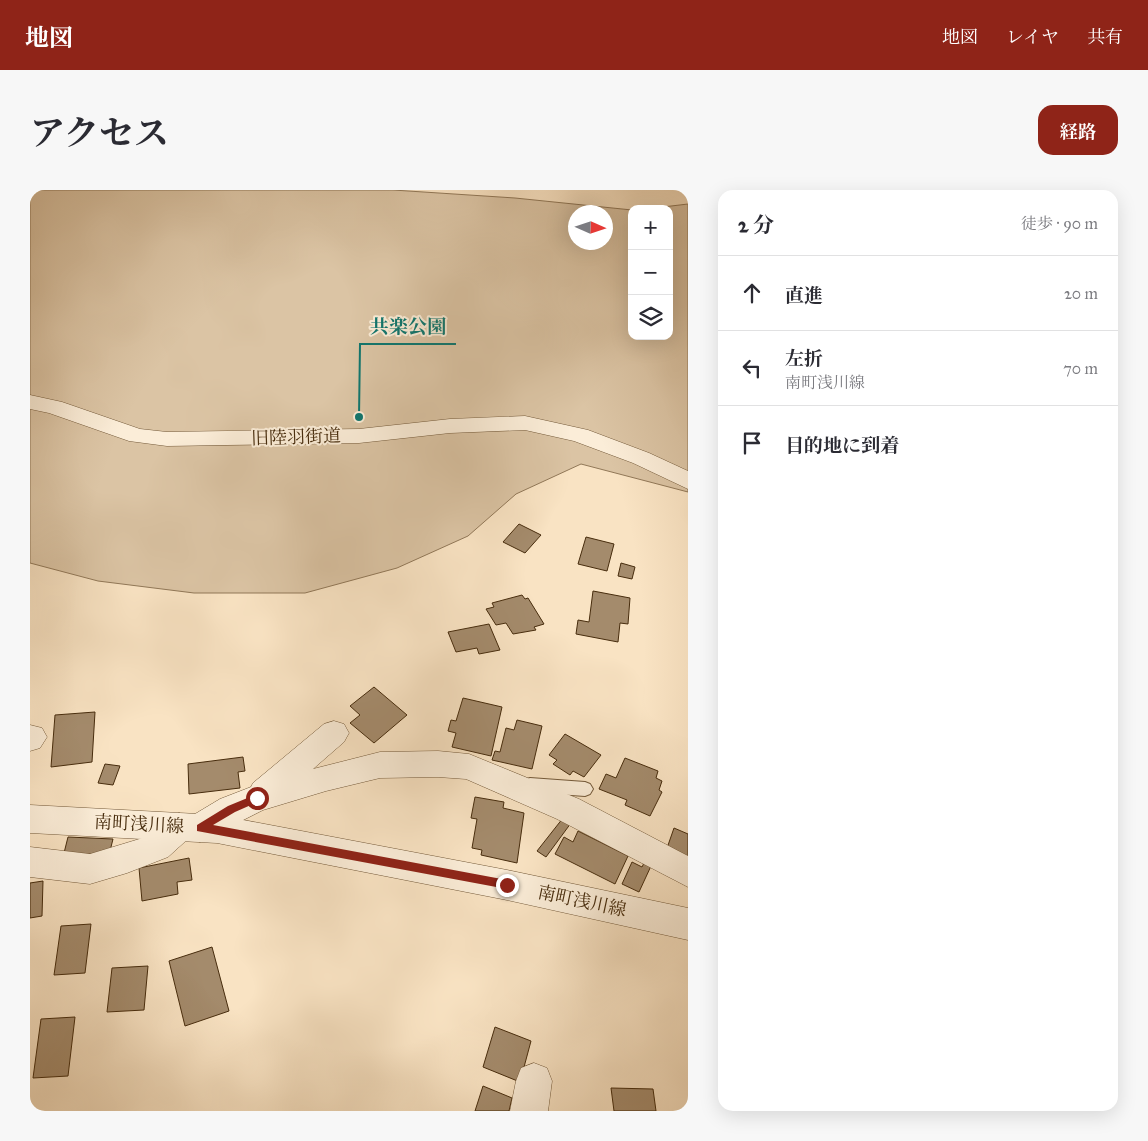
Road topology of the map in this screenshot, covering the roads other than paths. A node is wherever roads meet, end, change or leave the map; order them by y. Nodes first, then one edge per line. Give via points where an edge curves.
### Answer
1 (30, 402) edge
2 (688, 481) edge
3 (334, 732) dead end
4 (507, 783) junction
5 (585, 789) dead end
6 (257, 798) junction
7 (30, 819) edge
8 (189, 827) junction
9 (30, 862) edge
10 (688, 872) edge
11 (688, 924) edge

1 - 2 street, 旧陸羽街道 via 54,407 137,436 167,439 359,436 505,423 550,427 641,458
3 - 6 street
4 - 5 lane
4 - 6 street via 469,767 380,765
4 - 10 street via 568,809
6 - 8 street
7 - 8 street, 南町浅川線
8 - 9 street via 157,847 90,869
8 - 11 street, 南町浅川線 via 217,829 507,885

